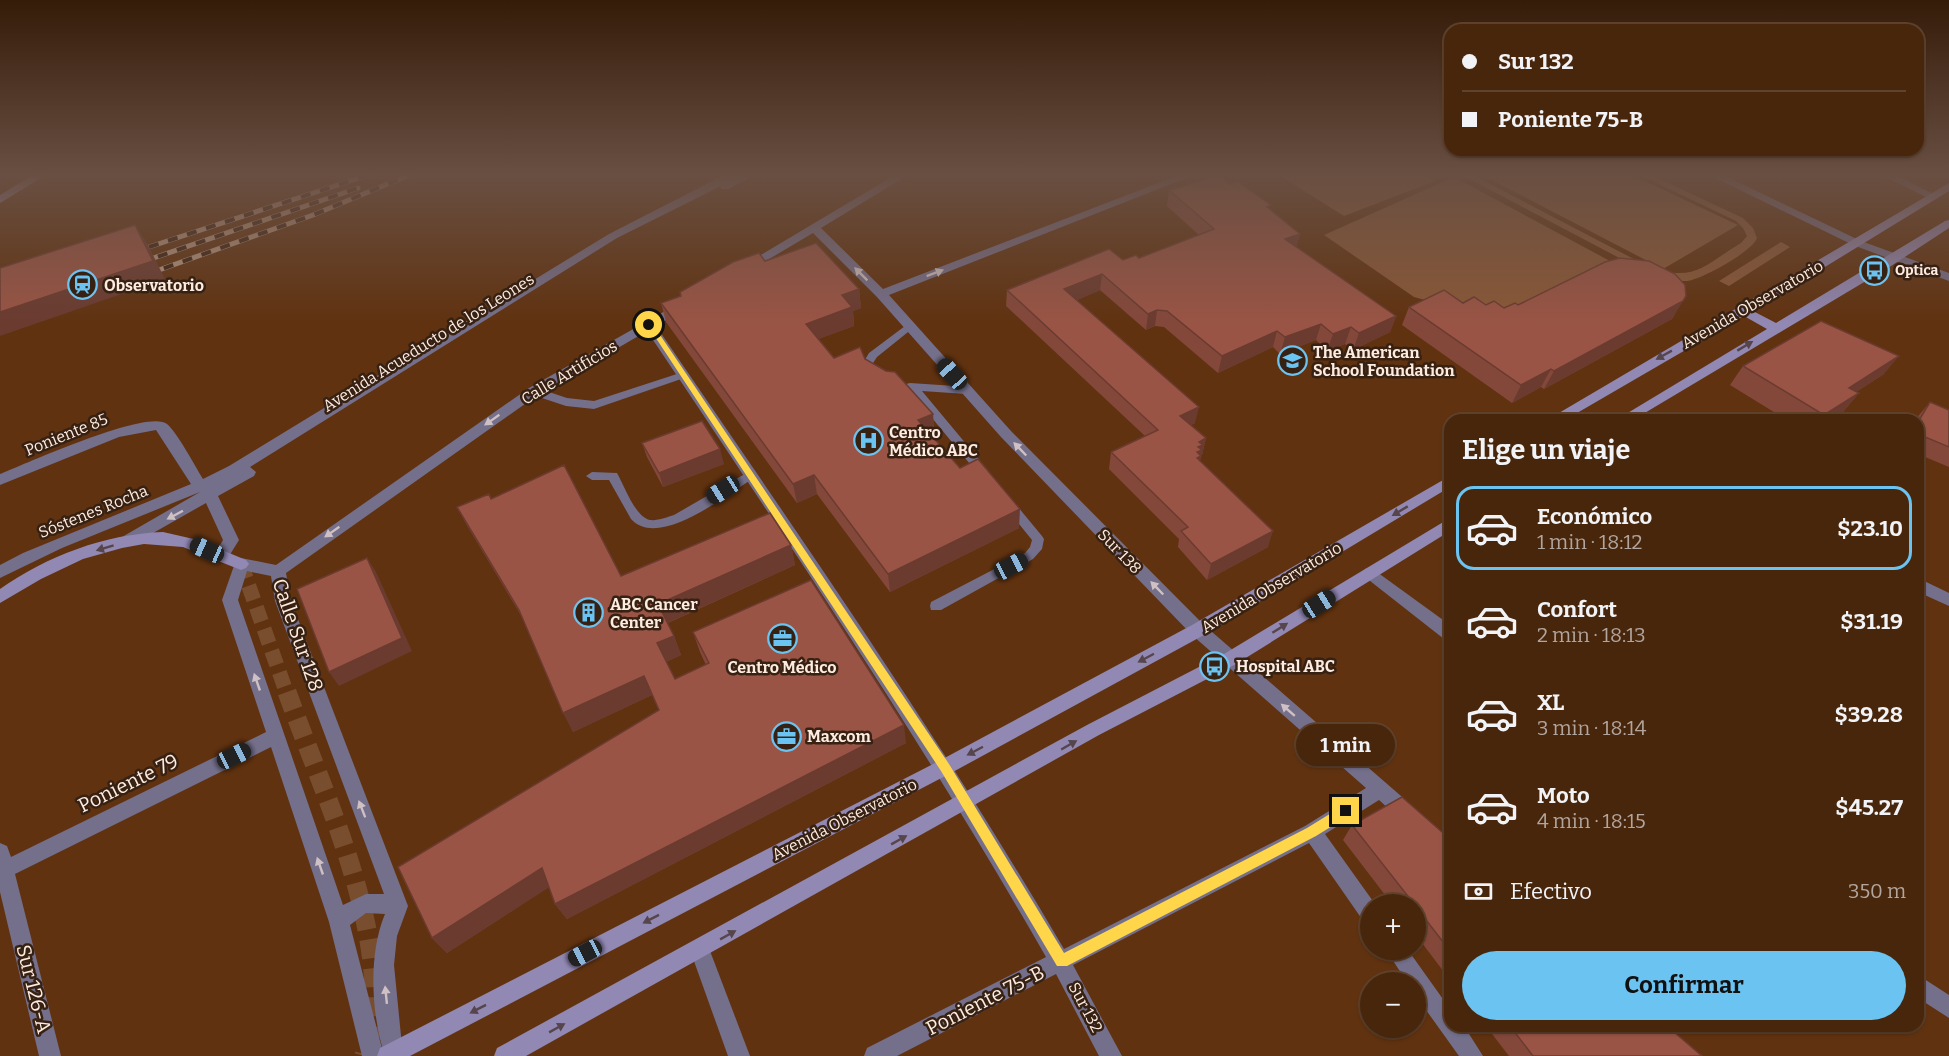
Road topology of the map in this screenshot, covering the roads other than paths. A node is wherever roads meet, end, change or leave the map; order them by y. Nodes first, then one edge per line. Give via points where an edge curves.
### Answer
1 (636, 224) edge
2 (651, 224) edge
3 (821, 224) edge
4 (1062, 224) edge
5 (1818, 224) edge
6 (1887, 224) edge
7 (1947, 224) edge
8 (815, 228) junction
9 (1857, 243) junction
10 (1897, 257) junction
11 (737, 273) edge
12 (1949, 277) edge
13 (881, 294) junction
14 (688, 302) edge
15 (1744, 311) junction
16 (649, 325) junction
17 (909, 326) junction
18 (1774, 328) junction
19 (683, 375) junction
20 (885, 383) edge
21 (900, 386) edge
22 (913, 388) junction
23 (966, 390) junction
24 (534, 391) junction
25 (1564, 414) edge
26 (1633, 414) edge
27 (750, 475) junction
28 (592, 476) dead end
29 (0, 480) edge
30 (1444, 485) edge
31 (205, 491) junction
32 (1444, 528) edge
33 (127, 541) junction
34 (221, 557) junction
35 (241, 564) junction
36 (278, 571) junction
37 (0, 572) edge
38 (1370, 573) junction
39 (1924, 587) edge
40 (0, 597) edge
41 (1949, 600) edge
42 (936, 606) dead end
43 (1444, 629) edge
44 (1198, 630) junction
45 (1230, 658) junction
46 (276, 736) junction
47 (945, 767) junction
48 (1379, 790) junction
49 (966, 802) junction
50 (1425, 828) edge
51 (1312, 832) junction
52 (1, 865) edge
53 (1360, 900) edge
54 (398, 906) junction
55 (339, 922) junction
56 (700, 950) junction
57 (1403, 960) edge
58 (1062, 962) junction
59 (1924, 989) edge
60 (1949, 1008) edge
61 (1444, 1016) edge
62 (1455, 1032) edge
63 (391, 1054) edge
64 (50, 1056) edge
65 (373, 1056) edge
66 (505, 1056) edge
67 (739, 1056) edge
68 (875, 1056) edge
69 (1111, 1056) edge
70 (1472, 1056) edge

1 - 31 street, Avenida Acueducto de los Leones
2 - 31 street, Avenida Acueducto de los Leones via 620,240 390,387
3 - 8 street
13 -> 4 street
5 - 9 street
6 - 9 main road, Avenida Observatorio
7 - 10 main road, Avenida Observatorio
8 - 11 street
13 -> 8 street, Sur 138
9 - 10 street
9 - 15 main road, Avenida Observatorio
10 - 12 street
10 - 18 main road, Avenida Observatorio
13 - 17 street, Sur 138
14 - 16 street, Calle Artificios
15 - 18 main road
15 -> 25 main road, Avenida Observatorio
16 - 19 street, Sur 132
16 - 24 street, Calle Artificios
17 - 20 lane via 868,363 873,376
17 - 23 street, Sur 138
26 -> 18 main road, Avenida Observatorio
19 - 24 lane via 594,405 566,402
19 - 27 street, Sur 132
21 - 22 lane
22 - 23 lane
22 - 42 lane via 1038,539 1029,556
44 -> 23 street, Sur 138
24 -> 36 street, Calle Artificios
27 - 28 lane via 694,510 656,525 645,524 638,518 612,476
27 - 47 street, Sur 132
29 - 31 street, Poniente 85 via 147,424 162,427
30 -> 44 main road, Avenida Observatorio
31 -> 33 street, Avenida Acueducto de los Leones
31 - 34 street via 231,540
31 - 37 street, Sóstenes Rocha via 33,555
32 - 38 main road
33 - 34 main road via 177,540
33 -> 40 main road via 43,572
34 - 35 main road
35 - 36 street, Calle Sur 128
46 -> 35 street via 230,600
54 -> 36 street, Calle Sur 128 via 283,602
38 - 43 street
45 -> 38 main road
39 - 41 street
44 - 45 street, Sur 138
44 -> 47 main road, Avenida Observatorio
48 -> 45 street, Sur 138
49 -> 45 main road
46 - 52 street, Poniente 79
55 -> 46 street
47 - 49 street, Sur 132
47 -> 63 main road, Avenida Observatorio
48 - 50 street, Sur 138
48 - 51 street, Poniente 75-B
56 -> 49 main road
49 - 58 street, Sur 132
51 - 53 street
51 - 58 street, Poniente 75-B
52 - 64 street, Sur 126-A
54 - 55 street via 366,903
63 -> 54 street via 384,961 387,937
55 - 65 street
66 -> 56 main road
56 - 67 street
57 - 61 street
58 - 68 street, Poniente 75-B
58 - 69 street, Sur 132
59 - 60 street
62 - 70 street

